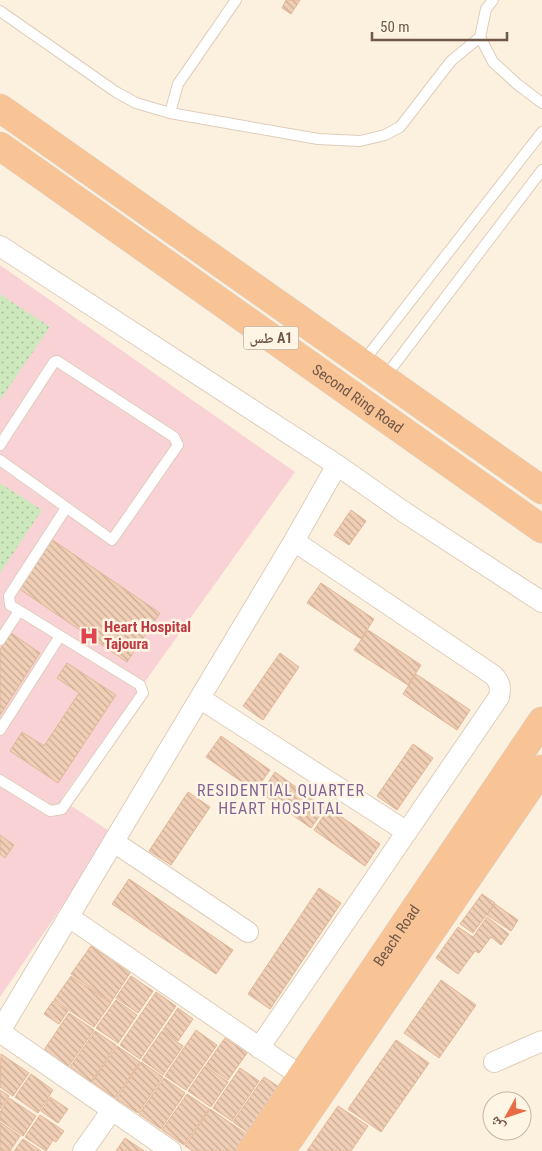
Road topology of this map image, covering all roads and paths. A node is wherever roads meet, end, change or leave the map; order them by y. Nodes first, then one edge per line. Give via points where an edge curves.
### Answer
1 (236, 0) edge
2 (493, 0) edge
3 (0, 11) edge
4 (480, 37) junction
5 (542, 103) edge
6 (0, 108) edge
7 (170, 113) junction
8 (542, 132) edge
9 (0, 146) edge
10 (542, 170) edge
11 (0, 246) edge
12 (374, 370) junction
13 (0, 445) edge
14 (0, 460) edge
15 (337, 465) junction
16 (542, 490) edge
17 (66, 508) junction
18 (542, 529) edge
19 (294, 541) junction
20 (541, 603) edge
21 (19, 610) junction
22 (60, 636) junction
23 (0, 640) edge
24 (201, 699) junction
25 (542, 721) edge
26 (0, 730) edge
27 (542, 769) edge
28 (0, 780) edge
29 (407, 832) junction
30 (114, 842) junction
31 (69, 916) junction
32 (248, 932) dead end
33 (0, 1031) edge
34 (542, 1041) edge
35 (259, 1048) junction
36 (494, 1062) dead end
37 (301, 1076) junction
38 (112, 1110) junction
39 (83, 1151) edge
40 (171, 1151) edge
41 (251, 1151) edge
42 (281, 1151) edge

1 - 7 lane via 178,84
2 - 4 lane via 486,9
3 - 7 lane via 116,92 136,103
4 - 5 lane via 493,62
4 - 7 lane via 451,61 400,127 385,135 360,141 318,139
6 - 12 highway, طس A1
8 - 12 lane
9 - 18 highway, Second Ring Road / طس A1
10 - 12 lane
11 - 15 street
12 - 16 highway, طس A1
13 - 17 lane via 57,361 176,441 178,445 112,540
14 - 17 lane
15 - 19 street
15 - 20 street
17 - 21 lane via 9,596 10,605
19 - 24 street
19 - 29 street via 499,681 499,697
21 - 22 lane
21 - 23 lane
22 - 26 lane
22 - 28 lane via 140,685 143,692 62,809 50,811
24 - 29 street
24 - 30 street
25 - 37 highway, Beach Road
27 - 42 highway, Beach Road
29 - 35 street
30 - 31 street
30 - 32 street
31 - 33 street
31 - 35 street
33 - 38 street
34 - 36 street
35 - 37 street
37 - 41 highway, Beach Road
38 - 39 street
38 - 40 street

